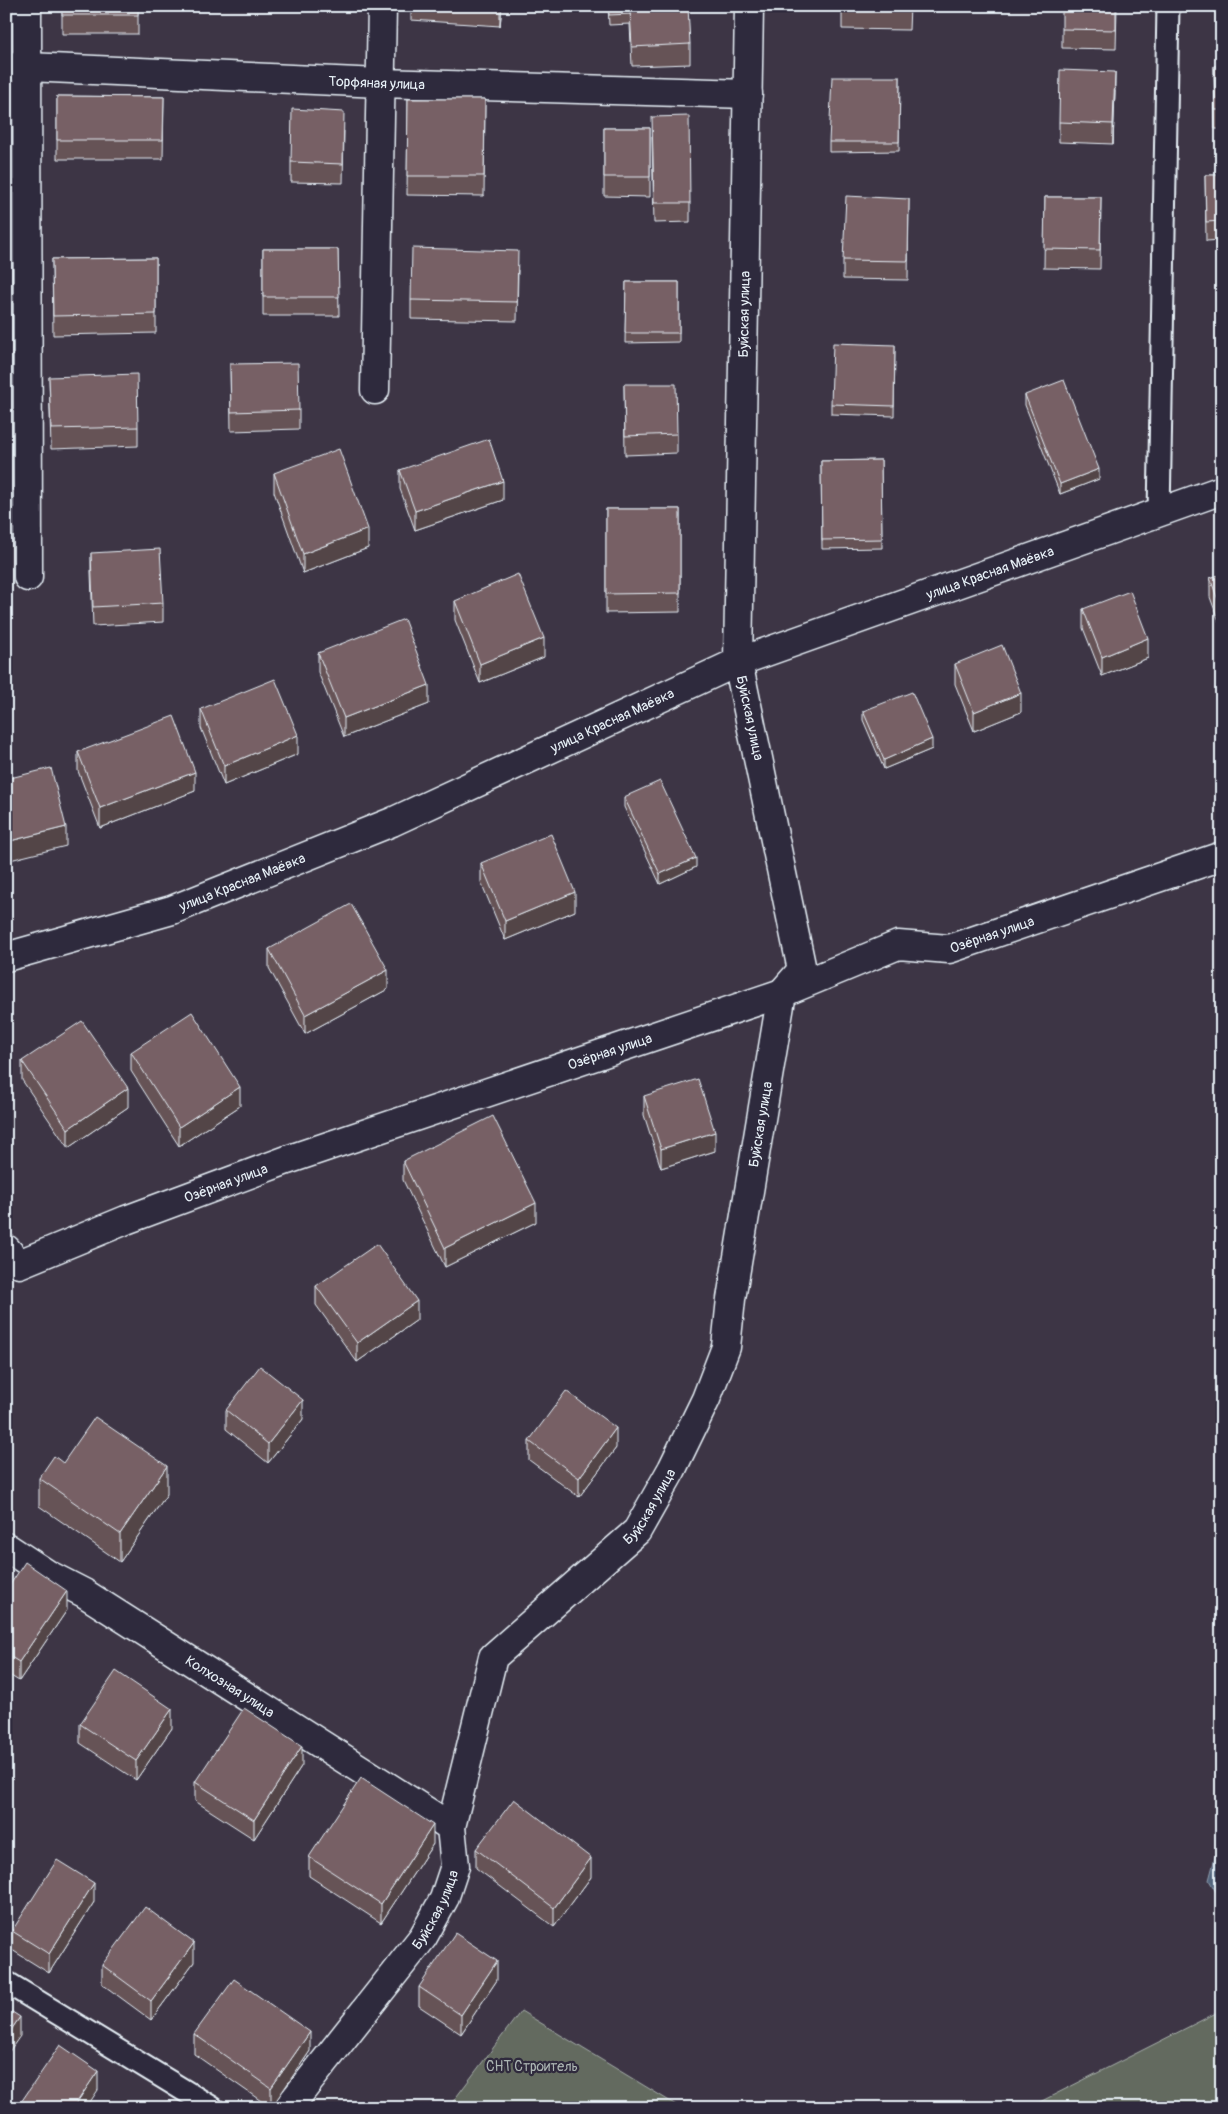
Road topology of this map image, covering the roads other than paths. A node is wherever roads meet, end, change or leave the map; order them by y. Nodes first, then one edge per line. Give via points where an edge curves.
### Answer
1 (27, 6) edge
2 (382, 6) edge
3 (749, 6) edge
4 (1168, 6) edge
5 (17, 66) edge
6 (380, 83) junction
7 (748, 94) junction
8 (375, 390) dead end
9 (1222, 490) edge
10 (1159, 514) junction
11 (28, 577) dead end
12 (738, 662) junction
13 (1222, 856) edge
14 (6, 957) edge
15 (782, 993) junction
16 (11, 1263) edge
17 (6, 1547) edge
18 (451, 1827) junction
19 (6, 1982) edge
20 (213, 2108) edge
21 (288, 2108) edge

1 - 5 street
2 - 6 street
3 - 7 street, Буйская улица
4 - 10 lane
5 - 6 street, Торфяная улица
5 - 11 street
6 - 7 street, Торфяная улица
6 - 8 street
7 - 12 street, Буйская улица
9 - 10 street, улица Красная Маёвка
10 - 12 street, улица Красная Маёвка
12 - 14 street, улица Красная Маёвка via 383,826 172,910
12 - 15 street, Буйская улица via 802,970
13 - 15 street, Озёрная улица via 949,949 898,945
15 - 16 street, Озёрная улица via 287,1160
15 - 18 street, Буйская улица via 730,1299 726,1347 706,1399 637,1531 493,1657
17 - 18 street, Колхозная улица via 84,1593
18 - 21 street, Буйская улица via 455,1866 444,1899 423,1937
19 - 20 lane

